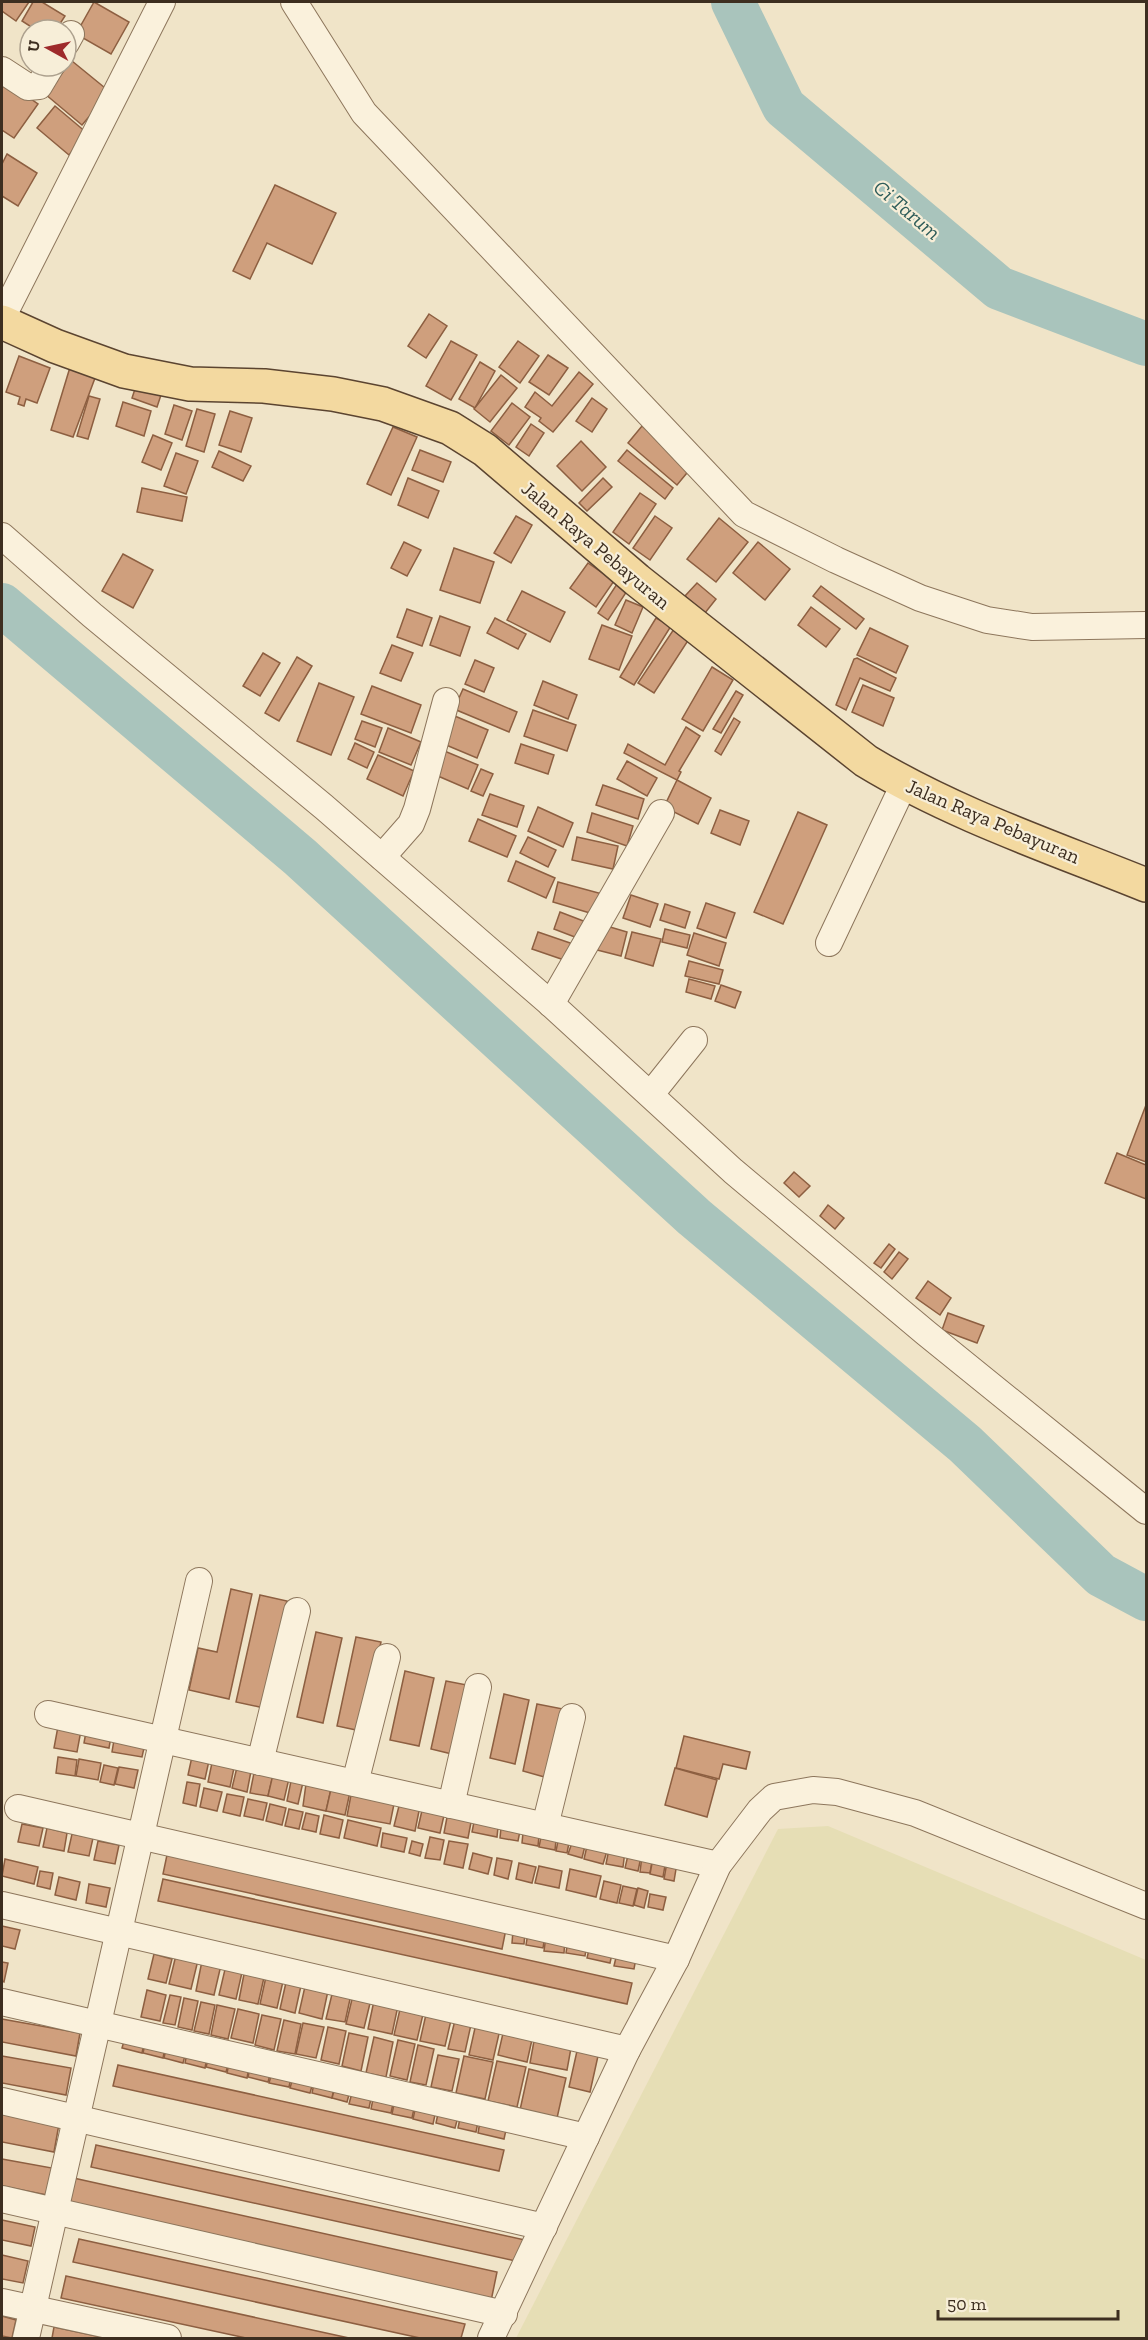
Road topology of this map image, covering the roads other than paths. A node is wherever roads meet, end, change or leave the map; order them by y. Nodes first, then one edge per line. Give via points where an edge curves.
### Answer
1 (162, 2) edge
2 (294, 2) edge
3 (2, 70) edge
4 (44, 78) edge
5 (2, 320) edge
6 (2, 537) edge
7 (1146, 625) edge
8 (446, 701) dead end
9 (904, 784) junction
10 (661, 813) dead end
11 (382, 857) junction
12 (1146, 885) edge
13 (829, 943) dead end
14 (551, 1004) junction
15 (694, 1040) dead end
16 (651, 1094) junction
17 (1146, 1511) edge
18 (199, 1581) dead end
19 (297, 1611) dead end
20 (387, 1657) dead end
21 (478, 1687) dead end
22 (48, 1714) dead end
23 (572, 1718) dead end
24 (163, 1739) junction
25 (260, 1761) junction
26 (355, 1783) junction
27 (451, 1805) junction
28 (18, 1808) dead end
29 (545, 1826) junction
30 (141, 1836) junction
31 (718, 1865) junction
32 (2, 1905) edge
33 (1146, 1906) edge
34 (119, 1932) junction
35 (675, 1959) junction
36 (2, 2002) edge
37 (98, 2024) junction
38 (627, 2050) junction
39 (2, 2101) edge
40 (76, 2118) junction
41 (586, 2137) junction
42 (2, 2199) edge
43 (55, 2211) junction
44 (544, 2227) junction
45 (2, 2302) edge
46 (33, 2308) junction
47 (504, 2314) junction
48 (26, 2338) edge
49 (168, 2338) edge
50 (491, 2338) edge

1 - 5 street
2 - 7 street via 364,113 744,514 920,598 987,620 1032,627
3 - 4 street via 33,88
5 - 9 main road, Jalan Raya Pebayuran via 55,346 124,372 190,384 264,386 333,394 383,404 450,428 485,450 637,580 829,732
6 - 11 street
8 - 11 street via 411,824
9 - 12 main road, Jalan Raya Pebayuran
9 - 13 street
10 - 14 street
11 - 14 street
14 - 16 street
15 - 16 street
16 - 17 street via 742,1179
18 - 24 street
19 - 25 street
20 - 26 street
21 - 27 street
22 - 24 street
23 - 29 street
24 - 25 street
24 - 30 street
25 - 26 street
26 - 27 street
27 - 29 street
28 - 30 street
29 - 31 street
30 - 34 street
30 - 35 street
31 - 33 street via 774,1797 813,1790 837,1792 915,1813
31 - 35 street
32 - 34 street
34 - 37 street
34 - 38 street
35 - 38 street
36 - 37 street
37 - 40 street
37 - 41 street
38 - 41 street
39 - 40 street
40 - 43 street
40 - 44 street
41 - 44 street
42 - 43 street
43 - 46 street
43 - 47 street
44 - 47 street
45 - 46 street
46 - 48 street
46 - 49 street
47 - 50 street

